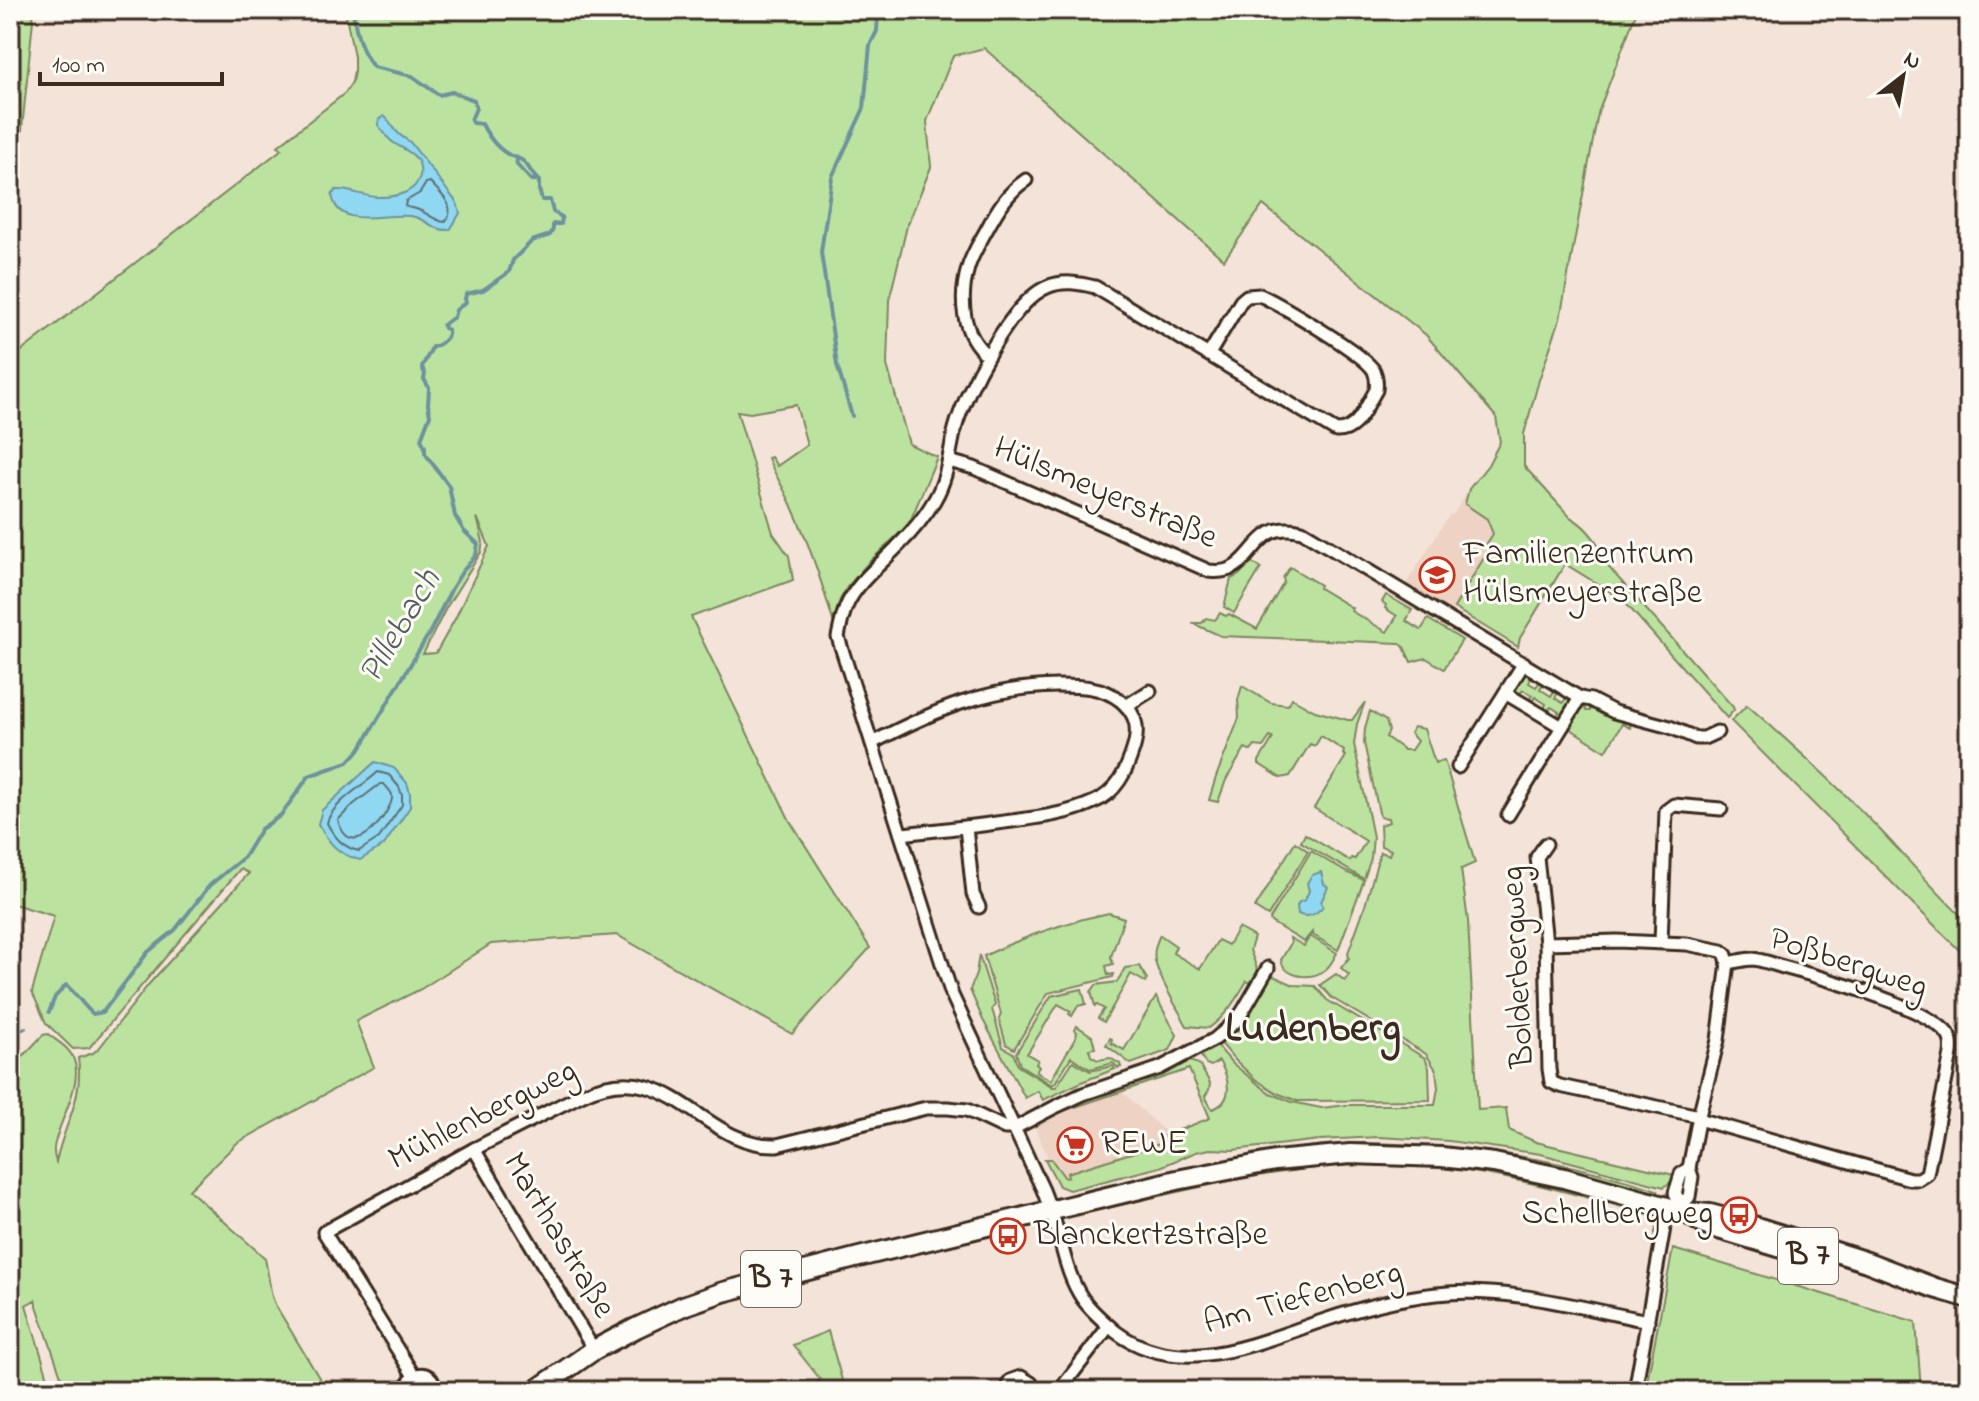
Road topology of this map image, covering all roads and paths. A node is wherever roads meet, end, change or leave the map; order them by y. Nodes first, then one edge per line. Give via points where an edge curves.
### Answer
1 (1026, 180) dead end
2 (1209, 354) junction
3 (987, 355) junction
4 (949, 461) junction
5 (1524, 663) junction
6 (1150, 691) dead end
7 (1505, 693) junction
8 (1580, 698) junction
9 (1126, 706) junction
10 (1562, 727) junction
11 (1717, 732) dead end
12 (872, 743) junction
13 (1458, 767) dead end
14 (1721, 809) dead end
15 (1508, 815) dead end
16 (966, 827) junction
17 (901, 834) junction
18 (1546, 844) dead end
19 (979, 907) dead end
20 (1661, 942) junction
21 (1546, 943) junction
22 (1728, 963) junction
23 (1268, 968) dead end
24 (1698, 1118) junction
25 (1015, 1128) junction
26 (474, 1149) junction
27 (1679, 1209) junction
28 (1051, 1211) junction
29 (1969, 1298) edge
30 (1648, 1321) junction
31 (1109, 1326) junction
32 (594, 1350) junction
33 (414, 1376) junction
34 (409, 1391) edge
35 (434, 1391) edge
36 (535, 1391) edge
37 (1005, 1391) edge
38 (1034, 1391) edge
39 (1059, 1391) edge
40 (1635, 1391) edge

1 - 3 street via 1008,195 968,267 967,329
2 - 2 street via 1336,431 1354,425 1376,390 1373,369 1353,352 1260,295 1241,301
2 - 3 street via 1095,287 1068,283 1036,294
3 - 4 street via 955,428
4 - 5 street, Hülsmeyerstraße via 1209,571 1230,570 1275,530 1302,531
4 - 12 street via 938,494 918,525 866,578 842,620 838,637
5 - 7 street
5 - 8 street, Hülsmeyerstraße
6 - 9 street
7 - 10 street
7 - 13 street
8 - 10 street
8 - 11 street, Hülsmeyerstraße via 1696,738
9 - 12 street via 1113,695 1086,686 1001,691 953,705
9 - 16 street via 1137,735 1123,776 1102,798 1038,818
10 - 15 street
12 - 17 street
14 - 20 street via 1674,805 1666,811
16 - 17 street
16 - 19 street
17 - 25 street via 952,995
18 - 21 street, Bolderbergweg via 1537,857
20 - 21 street
20 - 22 street via 1715,949
21 - 24 street, Bolderbergweg via 1551,1082
22 - 24 street via 1718,1040
22 - 24 street, Poßbergweg via 1765,962 1913,1011 1945,1031 1951,1054 1927,1174 1919,1179
23 - 25 street via 1235,1022 1215,1039 1160,1068 1083,1094
24 - 27 street via 1689,1197
25 - 26 street, Mühlenbergweg via 967,1110 926,1108 762,1145 739,1139 667,1094 624,1083 599,1086
25 - 28 street
26 - 32 street, Marthastraße
26 - 33 street, Mühlenbergweg via 324,1232
27 - 28 main road, B 7 via 1494,1163 1365,1154 1241,1167
27 - 29 main road, B 7 via 1754,1226
27 - 30 street via 1665,1222
28 - 31 street, Am Tiefenberg via 1072,1281
28 - 32 main road, B 7 via 723,1292
30 - 31 street, Am Tiefenberg via 1526,1298 1440,1293 1368,1307 1246,1347 1194,1356 1144,1347
30 - 40 street
31 - 39 street
32 - 36 main road, B 7
33 - 34 street
33 - 35 street, Mühlenbergweg via 429,1376
37 - 38 street via 1010,1381 1021,1377

